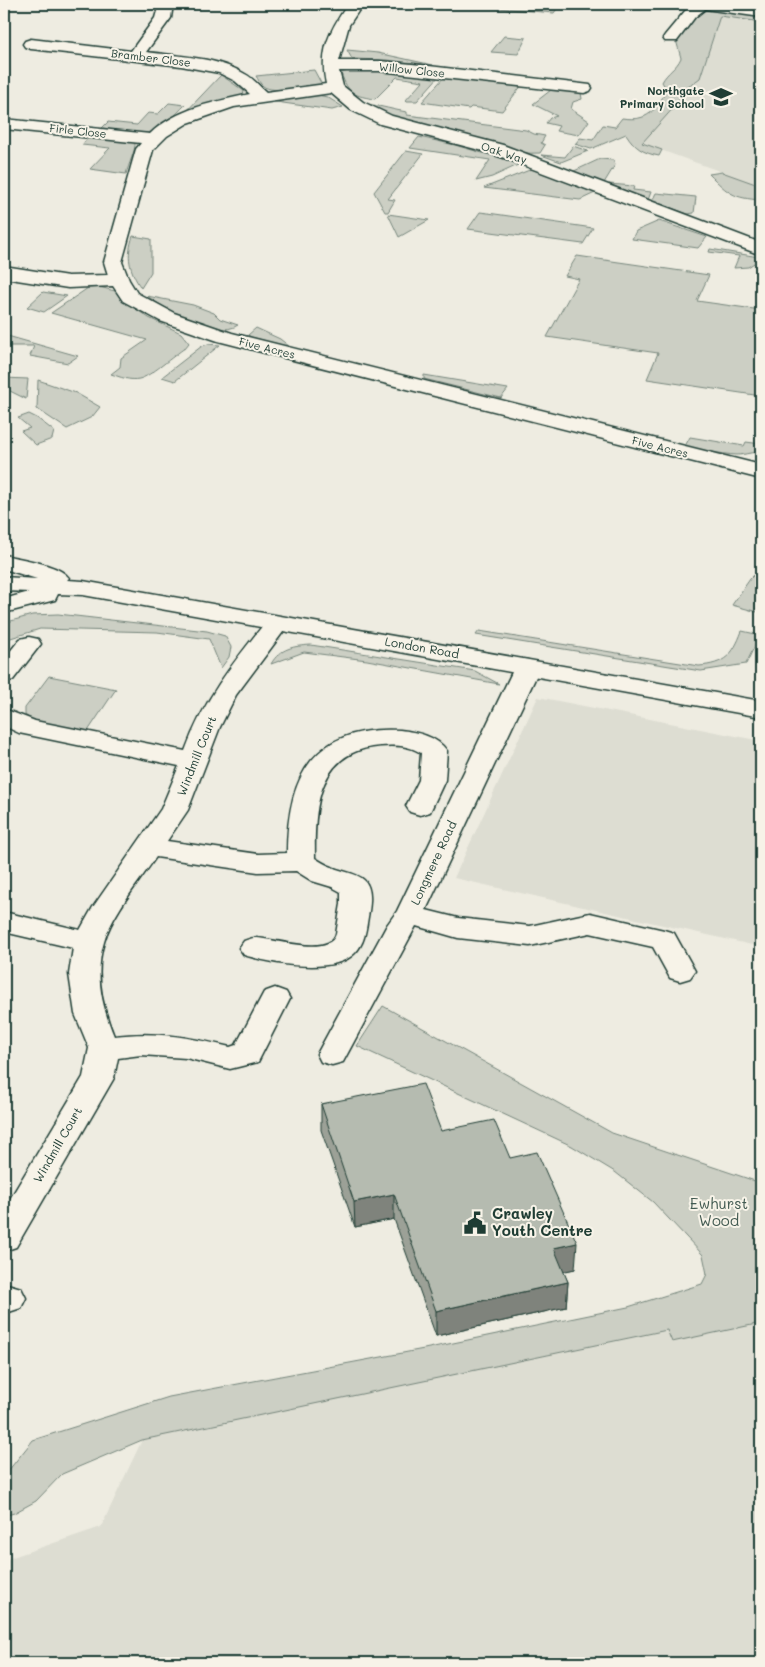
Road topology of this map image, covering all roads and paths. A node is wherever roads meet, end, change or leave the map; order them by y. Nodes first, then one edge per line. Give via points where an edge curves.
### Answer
1 (166, 4) edge
2 (354, 4) edge
3 (701, 4) edge
4 (761, 12) edge
5 (671, 38) dead end
6 (31, 44) dead end
7 (135, 56) junction
8 (502, 63) dead end
9 (330, 66) junction
10 (494, 79) junction
11 (335, 88) junction
12 (584, 88) dead end
13 (262, 97) junction
14 (4, 124) edge
15 (152, 139) junction
16 (761, 250) edge
17 (4, 272) edge
18 (119, 280) junction
19 (761, 472) edge
20 (4, 562) edge
21 (4, 584) edge
22 (83, 588) junction
23 (4, 606) edge
24 (277, 624) junction
25 (29, 644) dead end
26 (527, 668) junction
27 (4, 674) edge
28 (761, 709) edge
29 (4, 717) edge
30 (194, 761) junction
31 (420, 806) dead end
32 (148, 847) junction
33 (301, 862) junction
34 (409, 915) junction
35 (4, 922) edge
36 (89, 942) junction
37 (254, 948) dead end
38 (680, 971) dead end
39 (275, 1000) dead end
40 (104, 1048) junction
41 (332, 1054) dead end
42 (4, 1238) edge

1 - 7 street via 163,18
2 - 9 street via 341,25
3 - 4 street
3 - 5 street
6 - 7 street, Bramber Close
7 - 13 street, Bramber Close via 224,69 241,78
8 - 10 street
9 - 10 street, Willow Close via 379,66
9 - 11 street
10 - 12 street, Willow Close
11 - 13 street, Five Acres
11 - 16 street, Oak Way via 357,106 386,120 497,149
13 - 15 street, Five Acres via 200,112 178,121
14 - 15 street, Firle Close
15 - 18 street, Five Acres via 145,149 113,262
17 - 18 street via 68,282
18 - 19 street, Five Acres via 130,296 167,317 212,334
20 - 22 street, London Road via 33,568
21 - 22 street, London Road
22 - 23 street
22 - 24 street, London Road
24 - 26 street, London Road
24 - 30 street, Windmill Court via 224,694
25 - 27 street
26 - 28 street, London Road
26 - 34 street, Longmere Road
29 - 30 street via 28,727
30 - 32 street, Windmill Court via 174,810
31 - 33 street via 432,780 434,751 426,743 402,738 368,738 340,746 321,764 310,784 303,808
32 - 33 street via 220,860
32 - 36 street, Windmill Court via 103,914
33 - 37 street via 354,886 357,896 350,935 344,947 331,954 310,956
34 - 38 street via 458,928 530,936 590,923 664,940
34 - 41 street, Longmere Road
35 - 36 street
36 - 40 street, Windmill Court via 84,974 88,1006
39 - 40 street via 247,1054 230,1058 186,1047 141,1044
40 - 42 street, Windmill Court via 98,1078

